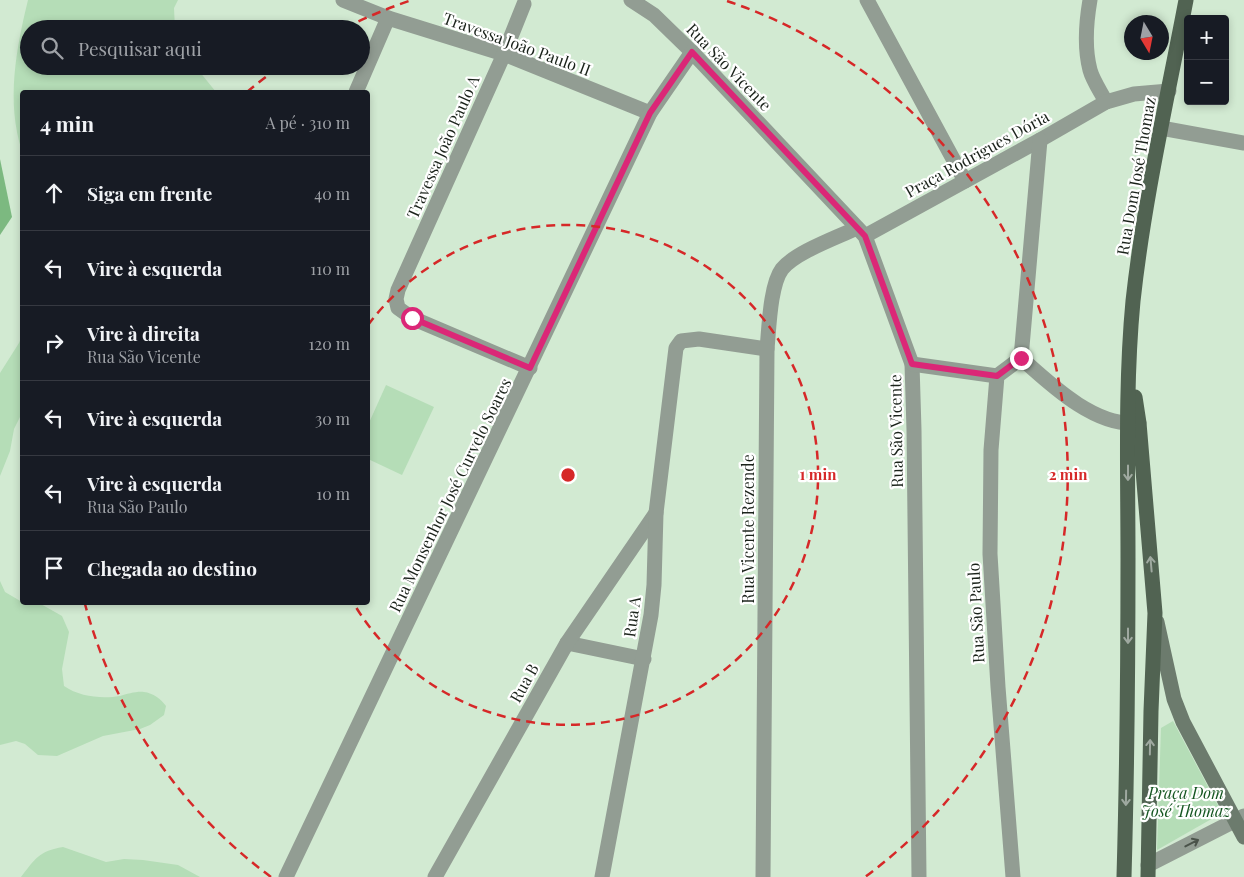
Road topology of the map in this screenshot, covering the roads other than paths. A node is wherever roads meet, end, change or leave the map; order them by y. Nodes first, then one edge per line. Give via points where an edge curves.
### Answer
1 (343, 0) edge
2 (631, 0) edge
3 (867, 0) edge
4 (1090, 0) edge
5 (1186, 0) edge
6 (524, 4) dead end
7 (388, 18) junction
8 (692, 52) junction
9 (504, 54) junction
10 (370, 60) edge
11 (363, 75) edge
12 (357, 90) edge
13 (1169, 91) junction
14 (1106, 102) junction
15 (650, 113) junction
16 (1161, 128) junction
17 (1040, 140) junction
18 (1244, 142) edge
19 (965, 182) junction
20 (861, 232) junction
21 (767, 350) junction
22 (1021, 358) junction
23 (912, 364) junction
24 (530, 368) junction
25 (997, 376) junction
26 (1133, 424) junction
27 (656, 513) junction
28 (1155, 613) junction
29 (567, 643) junction
30 (644, 659) junction
31 (1128, 710) junction
32 (1151, 711) junction
33 (1240, 818) edge
34 (1244, 837) edge
35 (1148, 871) edge
36 (286, 877) edge
37 (435, 877) edge
38 (602, 877) edge
39 (763, 877) edge
40 (919, 877) edge
41 (1013, 877) edge
42 (1124, 877) edge

1 - 7 street, Travessa João Paulo II
2 - 8 street, Rua São Vicente via 654,15
3 - 19 street
4 - 14 street via 1086,26 1087,53 1090,72
5 - 13 main road, Rua Dom José Thomaz
6 - 9 street, Travessa João Paulo A
7 - 9 street, Travessa João Paulo II
7 - 10 street
8 - 15 street, Rua Monsenhor José Curvelo Soares
8 - 20 street, Rua São Vicente
9 - 15 street, Travessa João Paulo II
9 - 24 street, Travessa João Paulo A via 398,290 396,303 412,318
11 - 12 street
13 - 14 street, Praça Rodrigues Dória via 1134,94
13 - 16 main road, Rua Dom José Thomaz
14 - 17 street, Praça Rodrigues Dória
15 - 24 street, Rua Monsenhor José Curvelo Soares
16 - 18 street
16 - 26 main road, Rua Dom José Thomaz via 1133,302 1130,360
17 - 19 street, Praça Rodrigues Dória
17 - 22 street
19 - 20 street, Praça Rodrigues Dória
20 - 21 street, Rua Vicente Rezende via 792,259 781,271 775,284
20 - 23 street, Rua São Vicente
21 - 27 street, Rua A via 688,339 681,341 676,348
21 - 39 street, Rua Vicente Rezende
22 - 25 street
22 - 26 street via 1050,384 1088,409 1105,419
23 - 25 street
23 - 40 street, Rua São Vicente
24 - 36 street, Rua Monsenhor José Curvelo Soares
25 - 41 street, Rua São Paulo via 991,450 990,554
28 -> 26 main road
26 -> 31 main road
27 - 29 street, Rua B
27 - 30 street, Rua A via 654,585
28 - 32 main road
28 - 33 street via 1174,699 1192,742
29 - 30 street
29 - 37 street, Rua B
30 - 38 street, Rua A
31 - 32 main road
31 -> 42 main road
35 -> 32 main road
33 - 34 street
35 -> 33 street

